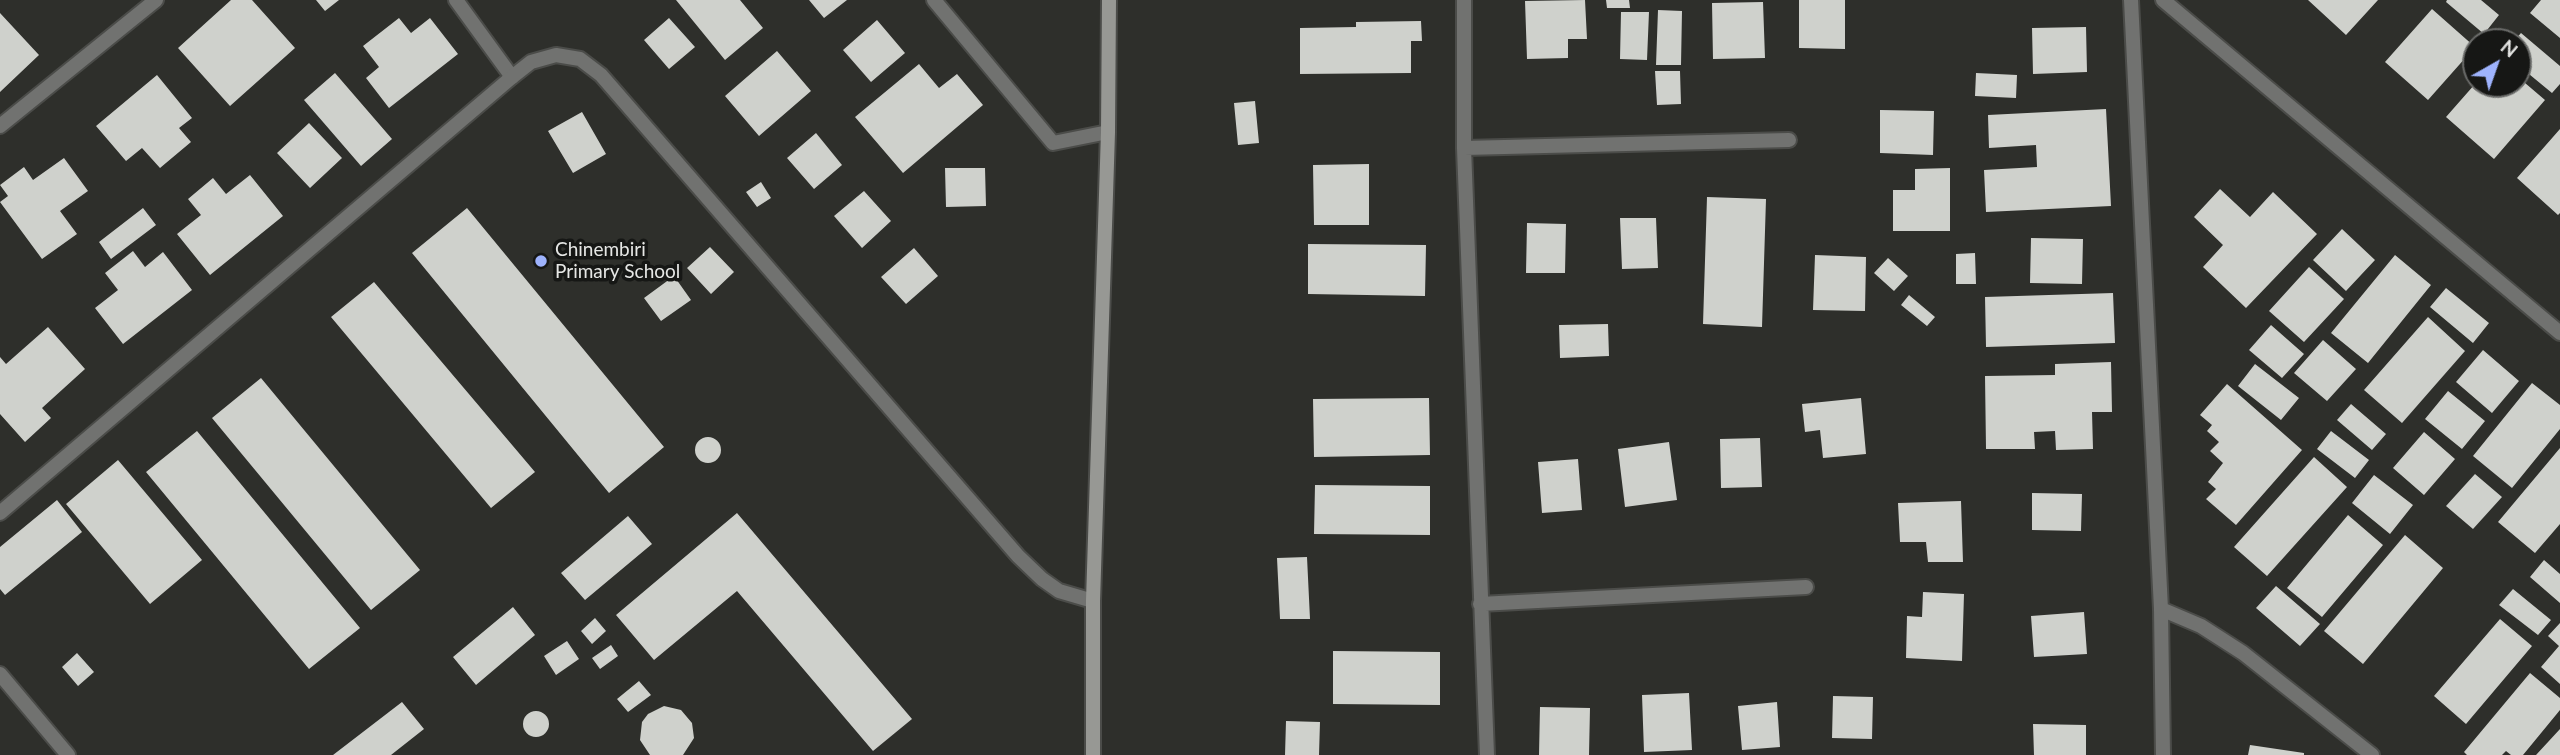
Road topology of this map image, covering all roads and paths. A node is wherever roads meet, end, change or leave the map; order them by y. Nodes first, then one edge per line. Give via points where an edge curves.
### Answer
1 (156, 0) edge
2 (456, 0) edge
3 (934, 0) edge
4 (1109, 0) edge
5 (1464, 0) edge
6 (2131, 0) edge
7 (2163, 0) edge
8 (512, 77) junction
9 (0, 126) edge
10 (1108, 132) junction
11 (1789, 140) dead end
12 (1464, 148) junction
13 (2560, 333) edge
14 (0, 513) edge
15 (1806, 587) dead end
16 (1093, 601) junction
17 (1480, 604) junction
18 (2161, 610) junction
19 (0, 674) edge
20 (68, 755) edge
21 (1093, 755) edge
22 (1487, 755) edge
23 (2163, 755) edge
24 (2372, 755) edge

1 - 9 street
2 - 8 street
3 - 10 street via 1053,143
4 - 10 street
5 - 12 street
6 - 18 street
7 - 13 street
8 - 14 street
8 - 16 street via 531,62 556,55 580,60 601,75 1018,556 1059,591
10 - 16 street
11 - 12 street
12 - 17 street
15 - 17 street
16 - 21 street
17 - 22 street
18 - 23 street
18 - 24 street via 2202,626 2243,653
19 - 20 street

